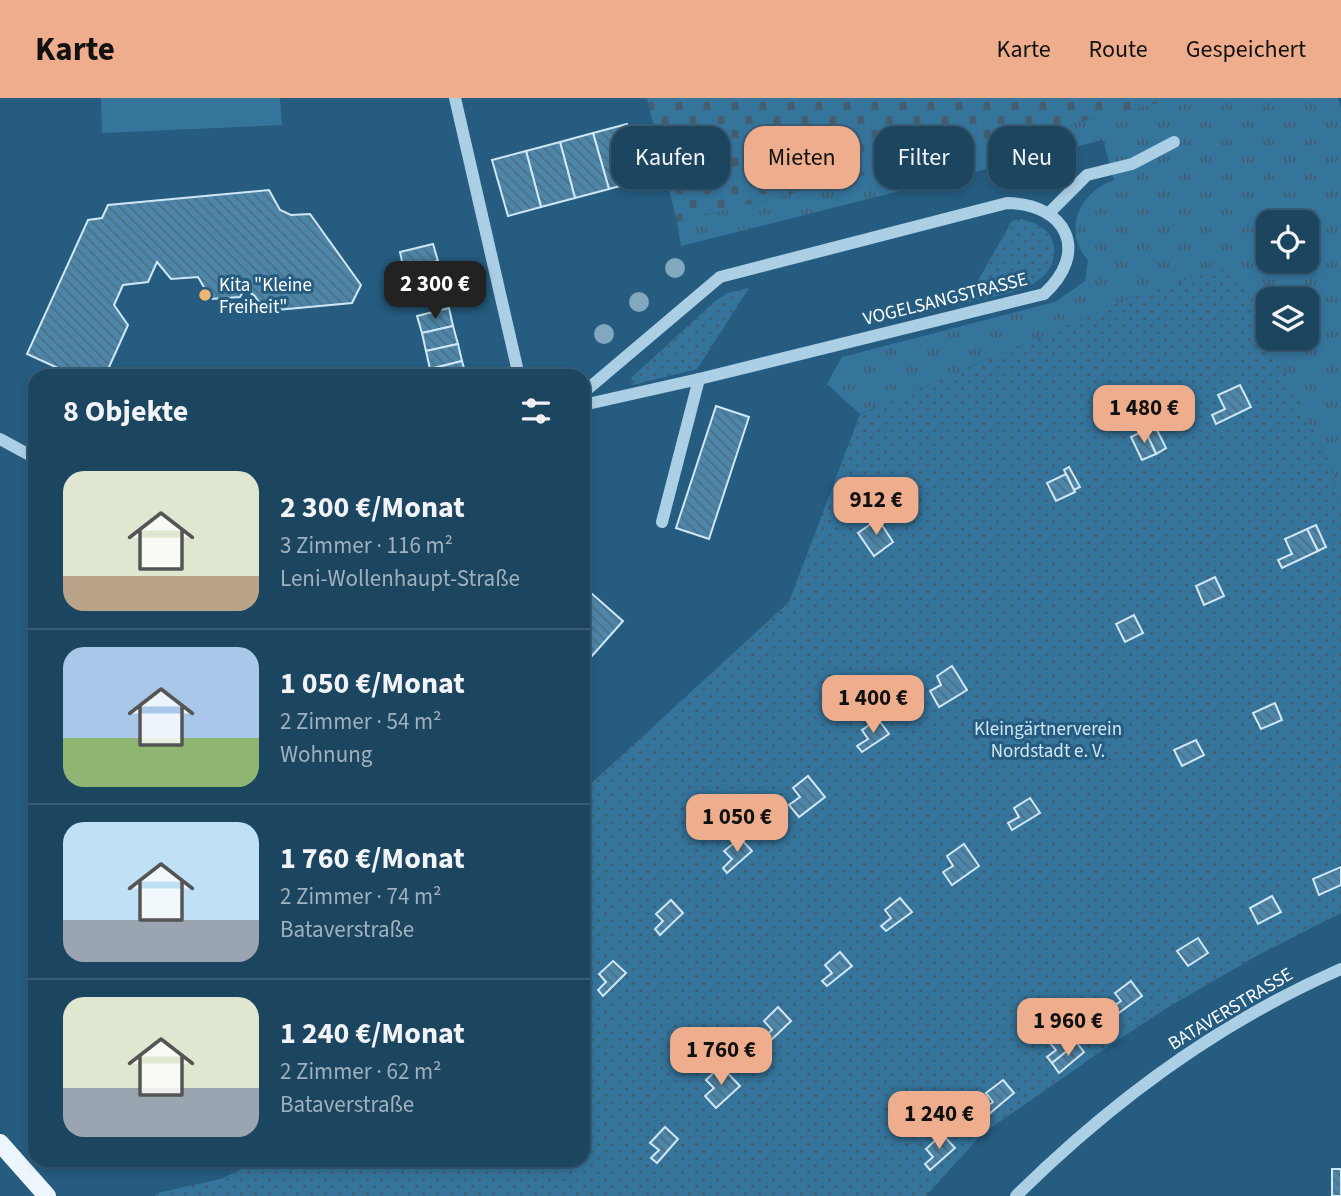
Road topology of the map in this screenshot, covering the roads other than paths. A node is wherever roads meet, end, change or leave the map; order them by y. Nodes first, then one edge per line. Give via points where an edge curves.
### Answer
1 (455, 98) edge
2 (1174, 142) dead end
3 (1050, 212) junction
4 (517, 369) edge
5 (699, 379) junction
6 (590, 387) edge
7 (590, 403) edge
8 (0, 439) edge
9 (28, 454) edge
10 (662, 522) dead end
11 (1341, 970) edge
12 (0, 1143) edge
13 (47, 1196) edge
14 (1016, 1196) edge

1 - 4 street
2 - 3 street via 1132,164 1087,175
3 - 5 street, VOGELSANGSTRASSE via 1062,227 1068,250 1058,281 1044,294
3 - 6 street via 1030,204 1007,203 720,277
5 - 7 street, VOGELSANGSTRASSE
5 - 10 street
8 - 9 street
11 - 14 street, BATAVERSTRASSE via 1219,1034 1146,1083
12 - 13 main road

